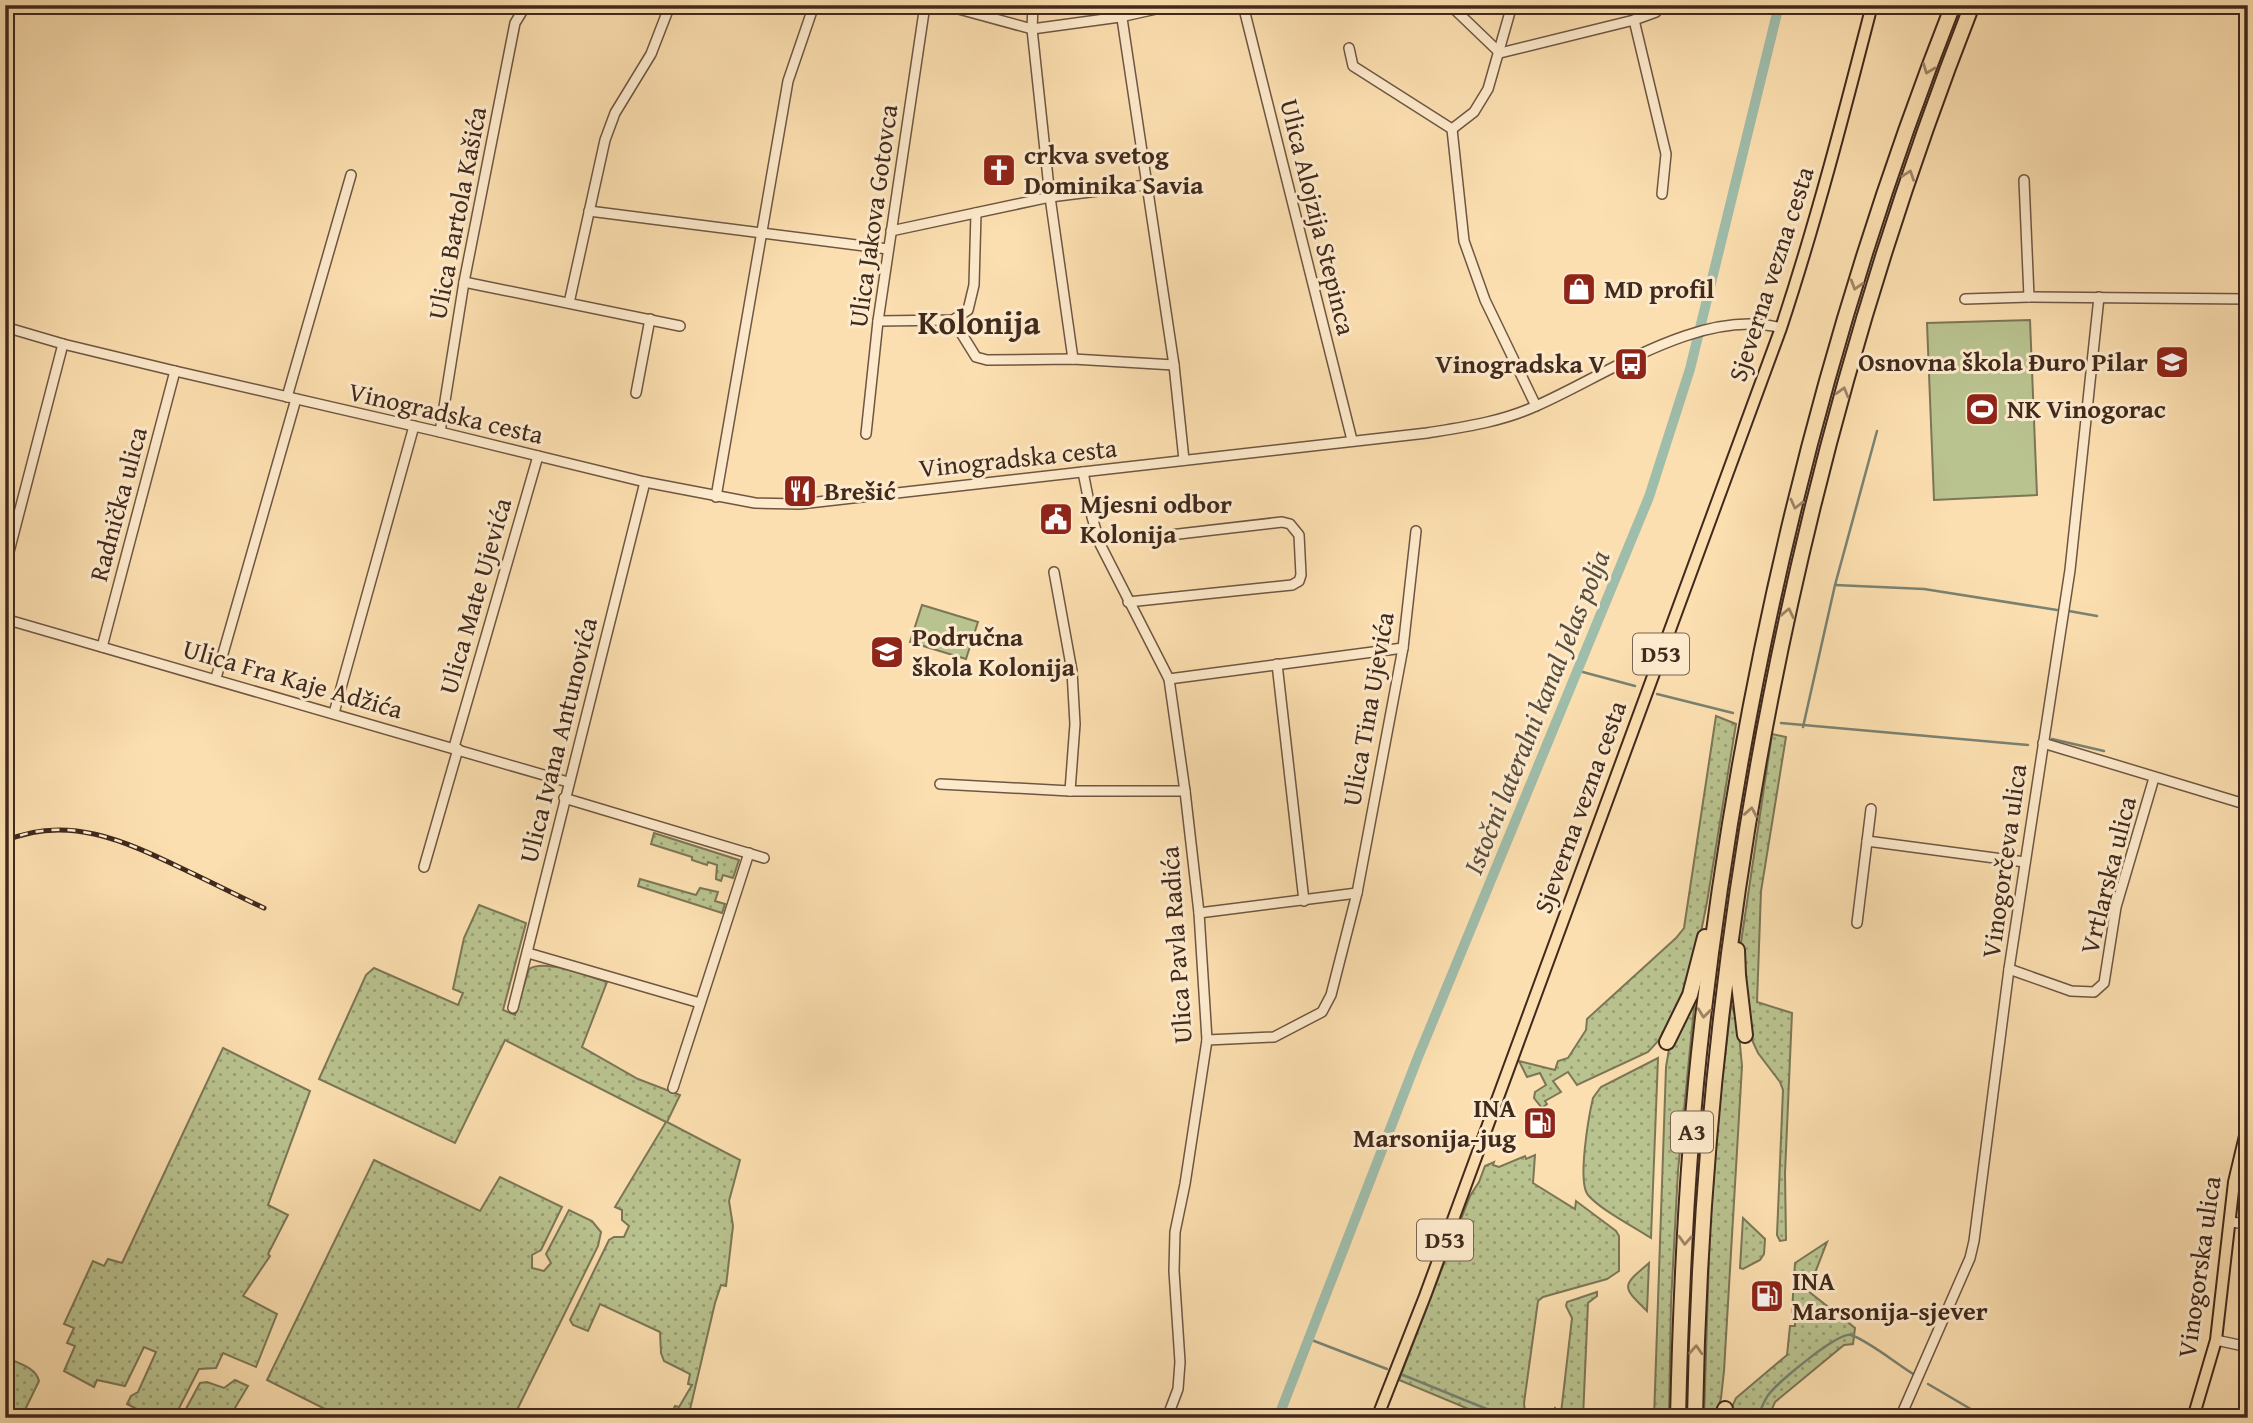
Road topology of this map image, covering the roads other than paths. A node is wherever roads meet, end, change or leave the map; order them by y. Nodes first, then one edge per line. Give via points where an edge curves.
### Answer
1 (526, 5) edge
2 (670, 5) edge
3 (814, 5) edge
4 (925, 5) edge
5 (944, 5) edge
6 (1032, 5) edge
7 (1120, 5) edge
8 (1174, 5) edge
9 (1243, 5) edge
10 (1450, 5) edge
11 (1513, 5) edge
12 (1658, 5) edge
13 (1872, 5) edge
14 (1953, 5) edge
15 (1972, 5) edge
16 (1120, 17) junction
17 (1634, 20) junction
18 (1032, 29) junction
19 (1349, 48) dead end
20 (1500, 53) junction
21 (1452, 129) junction
22 (351, 175) dead end
23 (2024, 180) dead end
24 (1146, 185) junction
25 (1662, 194) dead end
26 (1050, 197) junction
27 (589, 211) junction
28 (976, 213) junction
29 (891, 231) junction
30 (762, 233) junction
31 (888, 250) junction
32 (464, 282) junction
33 (2029, 297) junction
34 (2099, 297) junction
35 (1965, 299) dead end
36 (2248, 299) edge
37 (569, 303) junction
38 (650, 319) junction
39 (953, 320) junction
40 (878, 321) junction
41 (680, 326) dead end
42 (5, 327) edge
43 (1781, 328) junction
44 (64, 344) junction
45 (1073, 359) junction
46 (1174, 365) junction
47 (174, 371) junction
48 (636, 393) dead end
49 (292, 398) junction
50 (1536, 406) junction
51 (414, 426) junction
52 (440, 432) junction
53 (866, 434) dead end
54 (1352, 440) junction
55 (538, 456) junction
56 (1184, 460) junction
57 (1083, 472) junction
58 (645, 482) junction
59 (716, 497) junction
60 (1416, 531) dead end
61 (1170, 535) dead end
62 (5, 567) edge
63 (1054, 572) dead end
64 (1128, 602) junction
65 (5, 618) edge
66 (102, 647) junction
67 (1403, 648) junction
68 (1277, 664) junction
69 (216, 678) junction
70 (1169, 679) junction
71 (334, 713) junction
72 (2043, 743) junction
73 (456, 748) junction
74 (2154, 778) junction
75 (568, 782) junction
76 (940, 784) dead end
77 (1070, 791) junction
78 (1185, 791) junction
79 (564, 798) junction
80 (2248, 805) edge
81 (1871, 809) dead end
82 (1867, 841) junction
83 (1726, 849) junction
84 (748, 853) junction
85 (764, 858) dead end
86 (2025, 862) junction
87 (424, 867) dead end
88 (1739, 879) junction
89 (1357, 893) junction
90 (1304, 901) junction
91 (1199, 913) junction
92 (1857, 923) dead end
93 (528, 953) junction
94 (2009, 969) junction
95 (700, 1003) junction
96 (513, 1008) dead end
97 (1745, 1035) dead end
98 (1207, 1040) junction
99 (1667, 1042) dead end
100 (673, 1088) dead end
101 (2248, 1123) edge
102 (2245, 1141) edge
103 (2234, 1182) junction
104 (2248, 1185) edge
105 (2230, 1222) junction
106 (2248, 1224) edge
107 (2216, 1340) junction
108 (2248, 1347) edge
109 (2194, 1416) edge
110 (1167, 1418) edge
111 (1377, 1418) edge
112 (1678, 1418) edge
113 (1695, 1418) edge
114 (1900, 1418) edge
115 (2214, 1418) edge

1 - 32 street, Ulica Bartola Kašića via 515,23
2 - 27 street via 651,54 604,140
3 - 30 street via 788,81
4 - 29 street, Ulica Jakova Gotovca
5 - 18 street
6 - 18 street
7 - 16 street
8 - 16 street
9 - 54 street, Ulica Alojzija Stepinca
10 - 20 street
11 - 20 street
12 - 17 street via 1656,12
13 - 43 main road, Sjeverna vezna cesta / D53
14 -> 83 highway, A3 via 1891,174 1821,404 1756,679
88 -> 15 highway, A3 via 1802,547 1840,403 1908,177
16 - 18 street
16 - 24 street
17 - 20 street
17 - 25 street via 1666,154
18 - 26 street
19 - 21 street via 1353,66
20 - 21 street via 1488,89 1474,111
21 - 50 street via 1464,241 1485,300
22 - 49 street
23 - 33 street
24 - 26 street
24 - 46 street
26 - 28 street
26 - 45 street
27 - 30 street
27 - 37 street
28 - 29 street
28 - 39 street via 974,285 968,310
29 - 31 street, Ulica Jakova Gotovca
30 - 31 street
30 - 59 street
31 - 40 street, Ulica Jakova Gotovca
32 - 37 street
32 - 52 street, Ulica Bartola Kašića
33 - 34 street
33 - 35 street
34 - 36 street
34 - 72 street, Vinogorčeva ulica via 2070,570
37 - 38 street
38 - 41 street
38 - 48 street
39 - 40 street
39 - 45 street via 976,357
40 - 53 street, Ulica Jakova Gotovca
42 - 44 street, Vinogradska cesta
43 - 50 street, Vinogradska cesta via 1742,324 1682,337
43 - 111 main road, Sjeverna vezna cesta / D53
44 - 47 street, Vinogradska cesta
44 - 62 street
45 - 46 street
46 - 56 street
47 - 49 street, Vinogradska cesta
47 - 66 street, Radnička ulica
49 - 51 street, Vinogradska cesta
49 - 69 street
50 - 54 street, Vinogradska cesta via 1468,426
51 - 52 street, Vinogradska cesta
51 - 71 street
52 - 55 street, Vinogradska cesta
54 - 56 street, Vinogradska cesta
55 - 58 street, Vinogradska cesta
55 - 73 street, Ulica Mate Ujevića
56 - 57 street, Vinogradska cesta
57 - 59 street, Vinogradska cesta via 800,504
57 - 64 street, Ulica Pavla Radića via 1100,544
58 - 59 street, Vinogradska cesta
58 - 75 street, Ulica Ivana Antunovića
60 - 67 street, Ulica Tina Ujevića
61 - 64 street via 1290,524 1299,535 1301,575 1292,586
63 - 77 street via 1072,671
64 - 70 street, Ulica Pavla Radića
65 - 66 street, Ulica Fra Kaje Adžića
66 - 69 street, Ulica Fra Kaje Adžića
67 - 68 street
67 - 89 street, Ulica Tina Ujevića
68 - 70 street
68 - 90 street
69 - 71 street, Ulica Fra Kaje Adžića
70 - 78 street, Ulica Pavla Radića
71 - 73 street, Ulica Fra Kaje Adžića
72 - 74 street
72 - 86 street, Vinogorčeva ulica
73 - 75 street, Ulica Fra Kaje Adžića
73 - 87 street, Ulica Mate Ujevića
74 - 80 street
74 - 94 street, Vrtlarska ulica via 2116,906 2104,983 2094,992 2071,991
75 - 79 street, Ulica Ivana Antunovića
76 - 77 street
77 - 78 street
78 - 91 street, Ulica Pavla Radića
79 - 84 street
79 - 93 street, Ulica Ivana Antunovića
81 - 82 street
82 - 86 street
82 - 92 street
83 - 99 highway via 1715,870 1696,978
83 -> 112 highway, A3 via 1695,1100
84 - 85 street
84 - 95 street
86 - 94 street, Vinogorčeva ulica
88 - 97 highway via 1743,902 1737,961
113 -> 88 highway, A3 via 1714,1091
89 - 90 street
89 - 98 street, Ulica Tina Ujevića via 1331,995 1322,1013 1274,1038
90 - 91 street
91 - 98 street, Ulica Pavla Radića
93 - 95 street
93 - 96 street, Ulica Ivana Antunovića
94 - 114 street, Vinogorčeva ulica via 1970,1258
95 - 100 street
98 - 110 street, Ulica Pavla Radića via 1175,1231 1180,1362 1178,1389
101 - 102 main road, Vinogorska ulica
102 - 103 main road, Vinogorska ulica
103 - 104 street
103 - 105 main road, Vinogorska ulica
105 - 106 street
105 - 107 main road, Vinogorska ulica
107 - 108 street
107 - 109 main road, Vinogorska ulica
109 - 115 street

